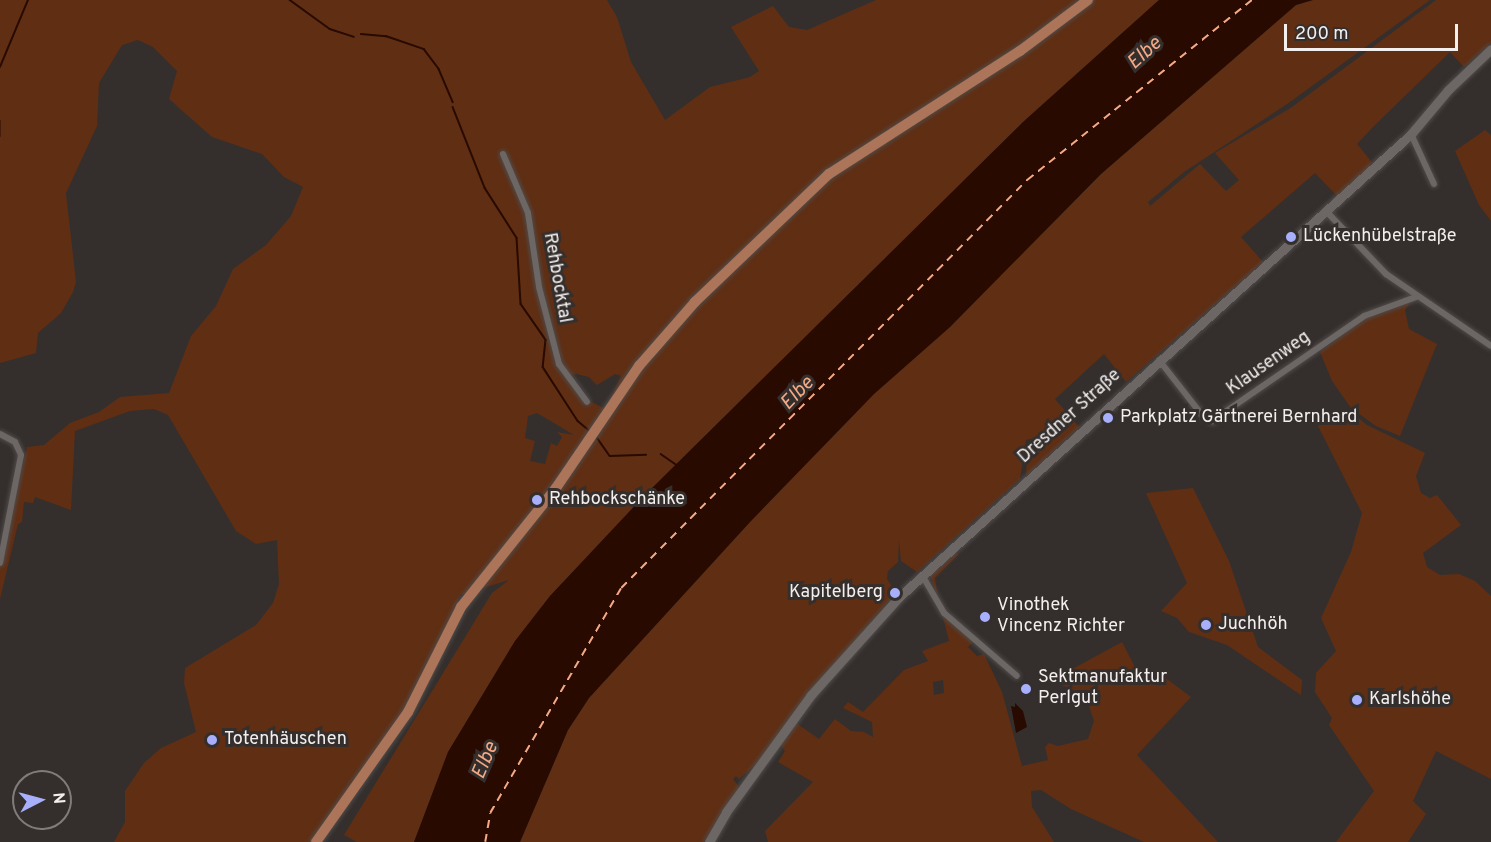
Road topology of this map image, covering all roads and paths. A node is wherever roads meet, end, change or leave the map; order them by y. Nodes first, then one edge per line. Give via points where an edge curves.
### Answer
1 (1088, 0) edge
2 (1491, 49) edge
3 (1411, 134) junction
4 (503, 154) dead end
5 (1434, 184) dead end
6 (1326, 211) junction
7 (1416, 297) junction
8 (1491, 346) edge
9 (1159, 360) junction
10 (587, 402) dead end
11 (0, 434) edge
12 (0, 563) edge
13 (921, 574) junction
14 (1017, 676) dead end
15 (316, 842) edge
16 (709, 842) edge

1 - 15 main road via 1020,51 895,130 803,196 723,272 661,340 556,488 461,607 408,712
2 - 3 main road, Dresdner Straße via 1448,90
3 - 5 street
3 - 6 main road, Dresdner Straße
4 - 10 street, Rehbocktal via 530,219 539,287 559,364
6 - 7 street via 1386,274
6 - 9 main road, Dresdner Straße
7 - 8 street
7 - 9 street, Klausenweg via 1364,316 1212,421
9 - 13 main road, Dresdner Straße
11 - 12 street via 15,442 21,455
13 - 14 street via 944,614
13 - 16 main road, Dresdner Straße via 811,695

